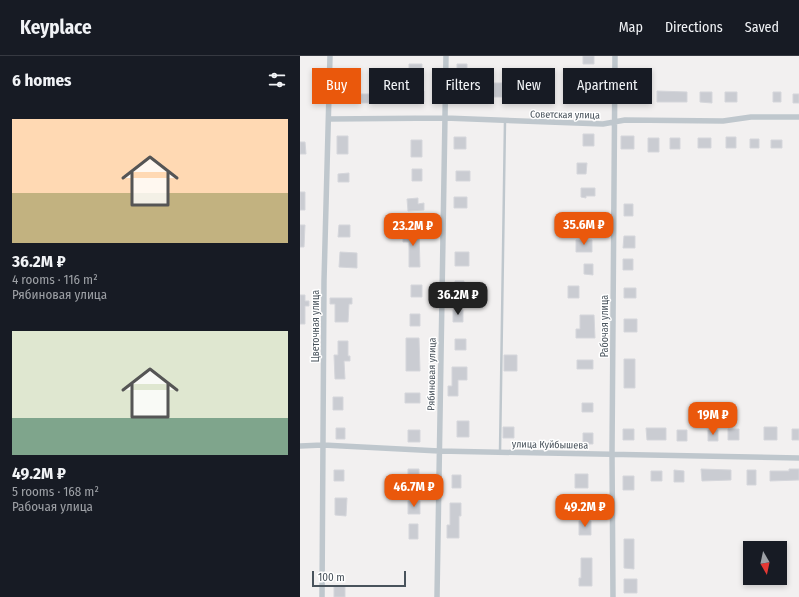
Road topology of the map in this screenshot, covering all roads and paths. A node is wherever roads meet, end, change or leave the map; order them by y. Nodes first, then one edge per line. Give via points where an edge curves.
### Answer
1 (330, 56) edge
2 (446, 56) edge
3 (615, 56) edge
4 (799, 117) edge
5 (444, 118) junction
6 (329, 119) junction
7 (505, 121) junction
8 (614, 121) junction
9 (323, 445) junction
10 (300, 446) edge
11 (439, 451) junction
12 (500, 452) junction
13 (612, 454) junction
14 (799, 458) edge
15 (322, 597) edge
16 (437, 597) edge
17 (613, 597) edge

1 - 6 street, Цветочная улица
2 - 5 street, Рябиновая улица
3 - 8 street, Рабочая улица
4 - 8 street, Советская улица via 751,117 722,121
5 - 6 street, Советская улица
5 - 7 street, Советская улица
5 - 11 street, Рябиновая улица
6 - 9 street, Цветочная улица via 324,281
7 - 8 street, Советская улица via 603,124
7 - 12 lane
8 - 13 street, Рабочая улица
9 - 10 street, улица Куйбышева
9 - 11 street, улица Куйбышева
9 - 15 street, Цветочная улица
11 - 12 street, улица Куйбышева
11 - 16 street, Рябиновая улица
12 - 13 street, улица Куйбышева
13 - 14 street, улица Куйбышева
13 - 17 street, Рабочая улица

